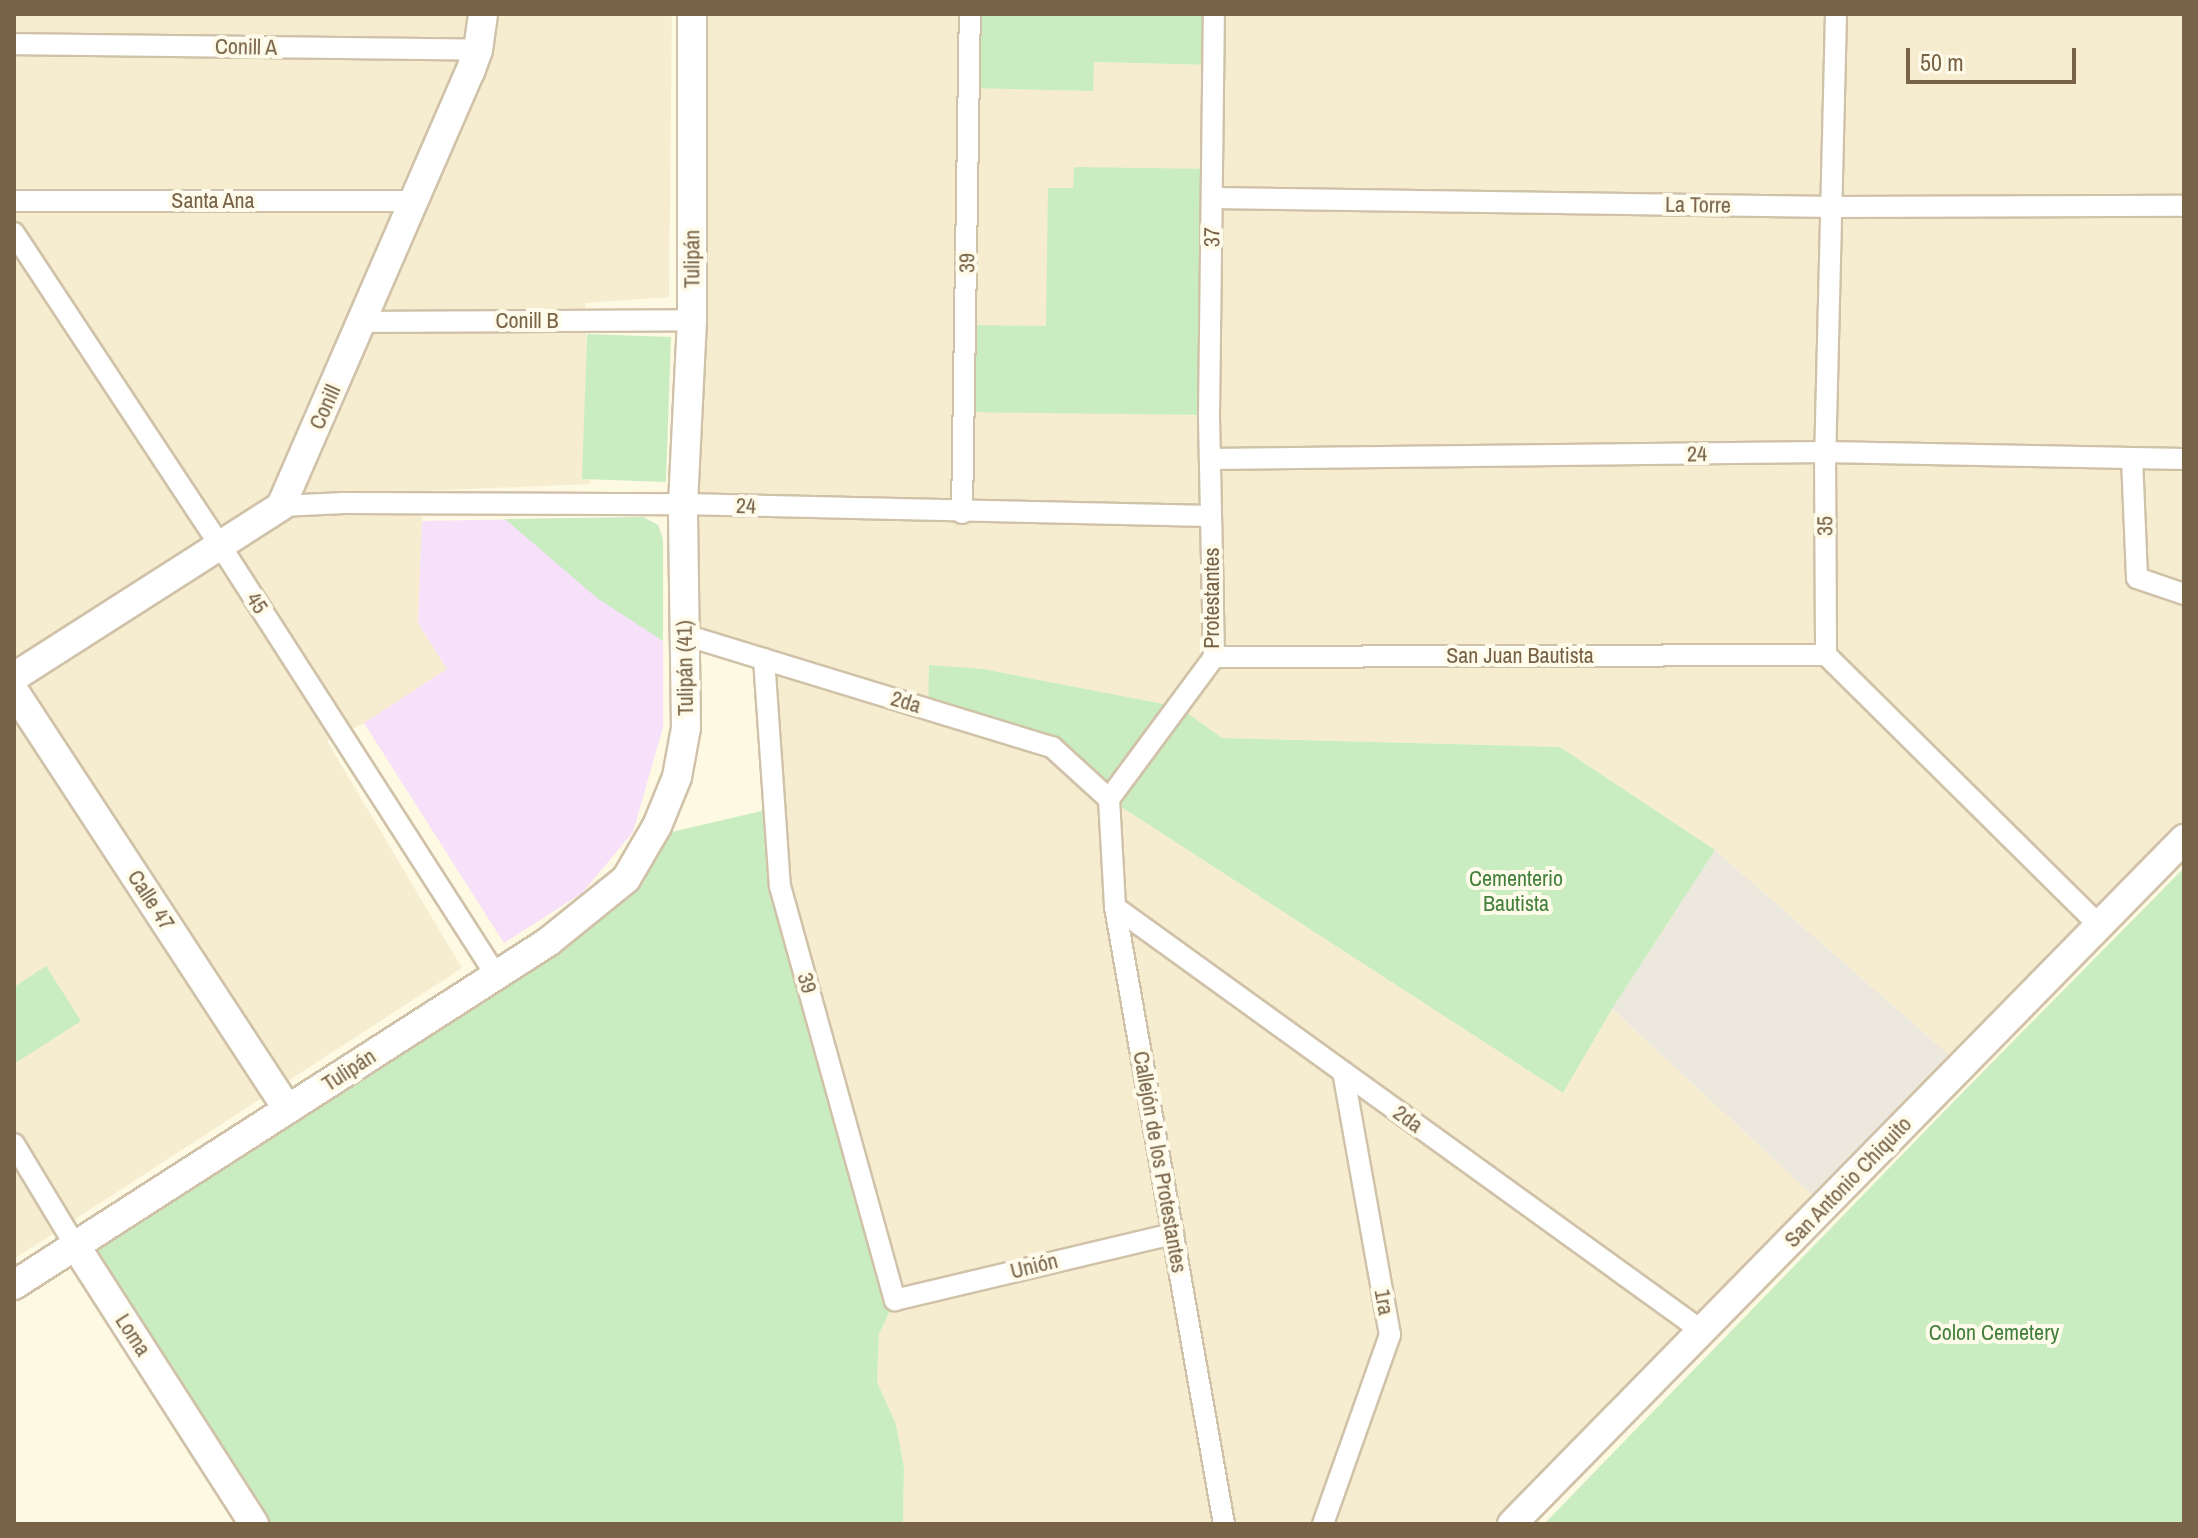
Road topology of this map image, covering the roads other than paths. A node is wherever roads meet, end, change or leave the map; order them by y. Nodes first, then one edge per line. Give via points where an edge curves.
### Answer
1 (483, 14) edge
2 (692, 14) edge
3 (970, 14) edge
4 (1214, 14) edge
5 (1836, 14) edge
6 (14, 44) edge
7 (478, 50) junction
8 (1212, 198) junction
9 (14, 201) edge
10 (412, 201) junction
11 (2184, 206) edge
12 (1834, 207) junction
13 (14, 233) edge
14 (692, 320) junction
15 (363, 322) junction
16 (1825, 452) junction
17 (2132, 458) junction
18 (1210, 459) junction
19 (2184, 459) edge
20 (683, 504) junction
21 (281, 506) junction
22 (962, 513) junction
23 (1211, 516) junction
24 (220, 545) junction
25 (2184, 594) edge
26 (685, 635) junction
27 (1826, 655) junction
28 (1214, 657) junction
29 (764, 659) junction
30 (14, 677) edge
31 (14, 691) edge
32 (1109, 799) junction
33 (657, 826) joint
34 (2184, 839) edge
35 (1115, 907) junction
36 (2099, 925) junction
37 (496, 975) junction
38 (1343, 1072) junction
39 (288, 1109) junction
40 (14, 1144) edge
41 (1173, 1234) junction
42 (75, 1245) junction
43 (14, 1285) edge
44 (895, 1300) joint
45 (1702, 1331) junction
46 (254, 1524) edge
47 (1224, 1524) edge
48 (1323, 1524) edge
49 (1512, 1524) edge

1 - 7 street, Conill
2 - 14 street, Tulipán
3 - 22 street, 39
4 - 8 street, 37
5 - 12 street, 35
6 - 7 street, Conill A
7 - 10 street, Conill
8 - 12 street, La Torre
8 - 18 street, 37
9 - 10 street, Santa Ana
10 - 15 street, Conill
11 - 12 street, La Torre
12 - 16 street, 35
13 - 24 street, 45
14 - 15 street, Conill B
14 - 20 street, Tulipán
15 - 21 street, Conill
16 - 17 street, 24
16 - 18 street, 24
16 - 27 street, 35
17 - 19 street, 24
17 - 25 street via 2137,578
18 - 23 street, Protestantes
20 - 21 street, 24
20 - 22 street, 24
20 - 26 street, Tulipán (41)
21 - 24 street
22 - 23 street, 24
23 - 28 street, Protestantes
24 - 30 street
24 - 37 street, 45
26 - 29 street, 2da
26 - 33 street, Tulipán (41) via 686,728 677,777
27 - 28 street, San Juan Bautista
27 - 36 street
28 - 32 street, Protestantes
29 - 32 street, 2da via 1052,747
29 - 44 street, 39 via 780,886
31 - 39 street, Calle 47
32 - 35 street, Callejón de los Protestantes
33 - 37 street, Tulipán via 626,879 548,942
34 - 36 street, San Antonio Chiquito
35 - 38 street, 2da
35 - 41 street, Callejón de los Protestantes
36 - 45 street, San Antonio Chiquito
37 - 39 street, Tulipán
38 - 45 street, 2da
38 - 48 street, 1ra via 1390,1335
39 - 42 street, Tulipán
40 - 42 street, Loma
41 - 44 street, Unión
41 - 47 street, Callejón de los Protestantes
42 - 43 street, Tulipán
42 - 46 street, Loma
45 - 49 street, San Antonio Chiquito

